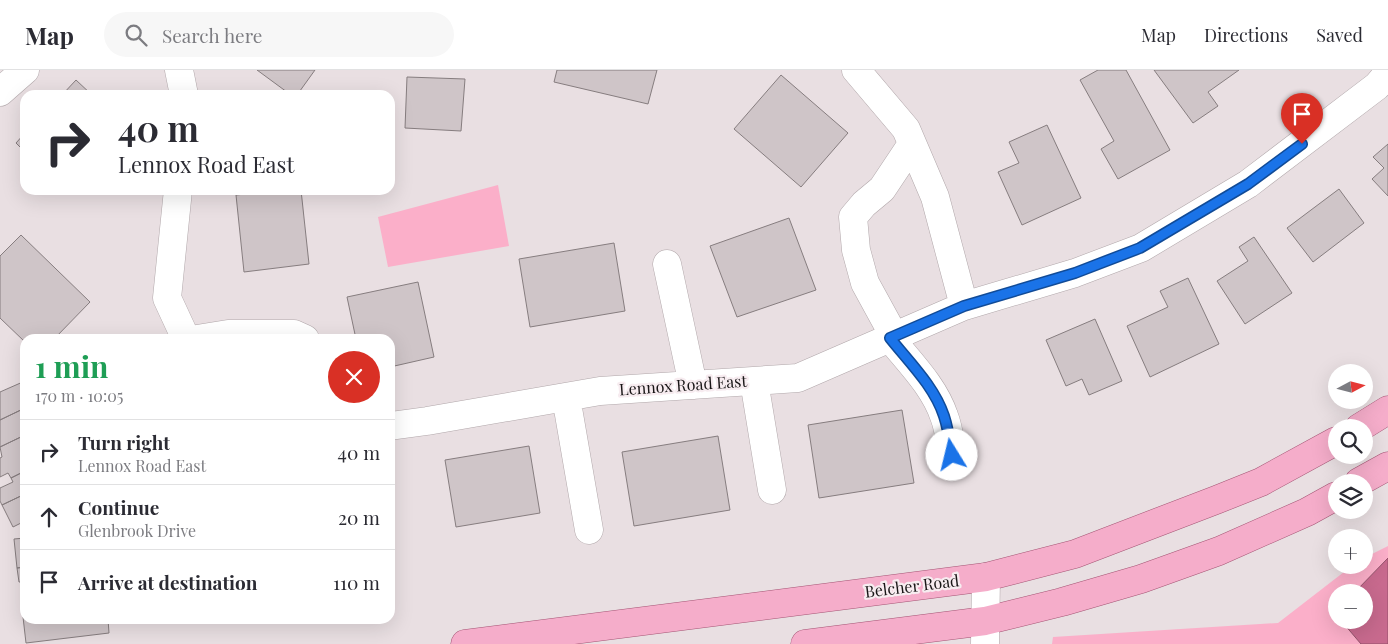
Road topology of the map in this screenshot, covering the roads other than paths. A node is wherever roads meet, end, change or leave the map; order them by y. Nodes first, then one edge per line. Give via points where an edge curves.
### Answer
1 (25, 70) edge
2 (179, 70) edge
3 (858, 70) edge
4 (1388, 73) edge
5 (183, 90) edge
6 (0, 92) edge
7 (912, 144) junction
8 (177, 195) edge
9 (668, 264) dead end
10 (964, 306) junction
11 (184, 334) edge
12 (228, 334) edge
13 (294, 334) edge
14 (892, 337) junction
15 (754, 381) junction
16 (693, 385) junction
17 (566, 397) junction
18 (1388, 410) edge
19 (1373, 419) edge
20 (395, 425) edge
21 (1328, 445) edge
22 (952, 455) dead end
23 (1388, 466) edge
24 (1373, 474) edge
25 (772, 490) dead end
26 (1328, 500) edge
27 (589, 530) dead end
28 (986, 577) junction
29 (985, 632) edge
30 (465, 644) edge
31 (805, 644) edge

1 - 6 street
2 - 5 street
3 - 7 street via 906,129
4 - 10 street, Lennox Road East via 1376,86 1256,178 1140,248 1075,273
7 - 10 street via 935,198
7 - 14 street via 882,189 853,217 856,250 865,283
8 - 11 street via 166,298
9 - 16 street
10 - 14 street, Lennox Road East
12 - 13 street
14 - 15 street, Lennox Road East via 798,378
14 - 22 street via 939,403
15 - 16 street, Lennox Road East
15 - 25 street
16 - 17 street, Lennox Road East via 600,391
17 - 20 street, Lennox Road East
17 - 27 street
18 - 19 main road
21 - 28 main road, Belcher Road via 1261,482 1216,500 1075,554
23 - 24 main road
26 - 29 main road via 1219,550 1141,579 1062,602
28 - 29 street
28 - 30 main road, Belcher Road
29 - 31 main road

